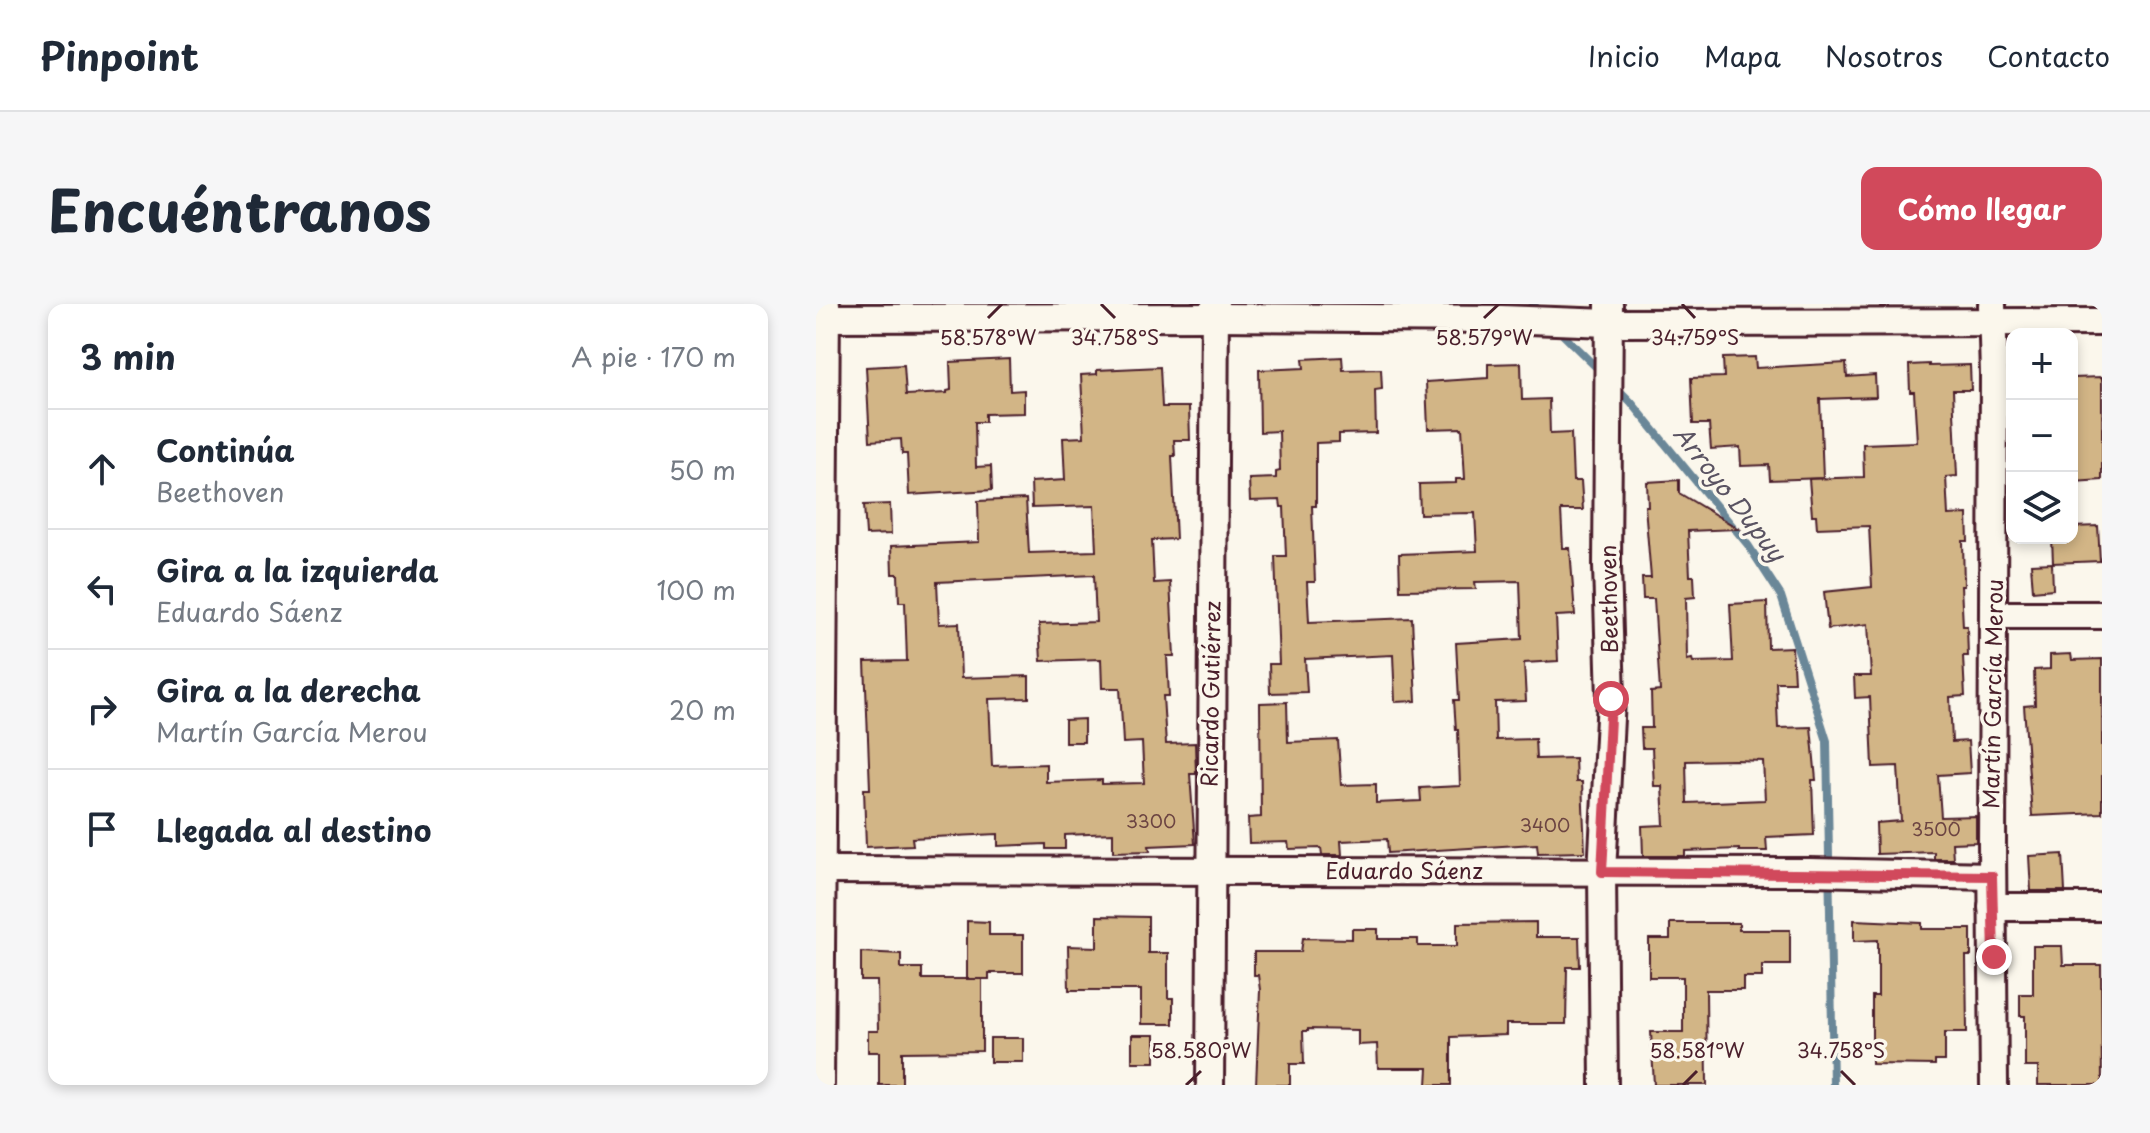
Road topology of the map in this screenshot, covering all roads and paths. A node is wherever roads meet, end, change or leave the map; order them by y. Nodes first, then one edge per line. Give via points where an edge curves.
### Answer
1 (1215, 310) edge
2 (1609, 313) edge
3 (1992, 313) edge
4 (823, 314) edge
5 (2102, 322) edge
6 (1995, 615) junction
7 (2102, 615) edge
8 (818, 870) edge
9 (1209, 871) junction
10 (1602, 872) junction
11 (1992, 876) junction
12 (1992, 907) junction
13 (2102, 907) edge
14 (820, 1085) edge
15 (1210, 1085) edge
16 (1604, 1085) edge
17 (1994, 1085) edge

1 - 2 street via 1569,321
1 - 4 street
1 - 9 street, Ricardo Gutiérrez
2 - 3 street
2 - 10 street, Beethoven via 1611,699
3 - 5 street
3 - 6 street, Martín García Merou
4 - 8 street
6 - 7 street
6 - 11 street, Martín García Merou
8 - 9 street, Eduardo Sáenz
8 - 14 street
9 - 10 street, Eduardo Sáenz
9 - 15 street, Ricardo Gutiérrez
10 - 11 street, Eduardo Sáenz
10 - 16 street, Beethoven
11 - 12 street, Martín García Merou
12 - 13 street
12 - 17 street, Martín García Merou

